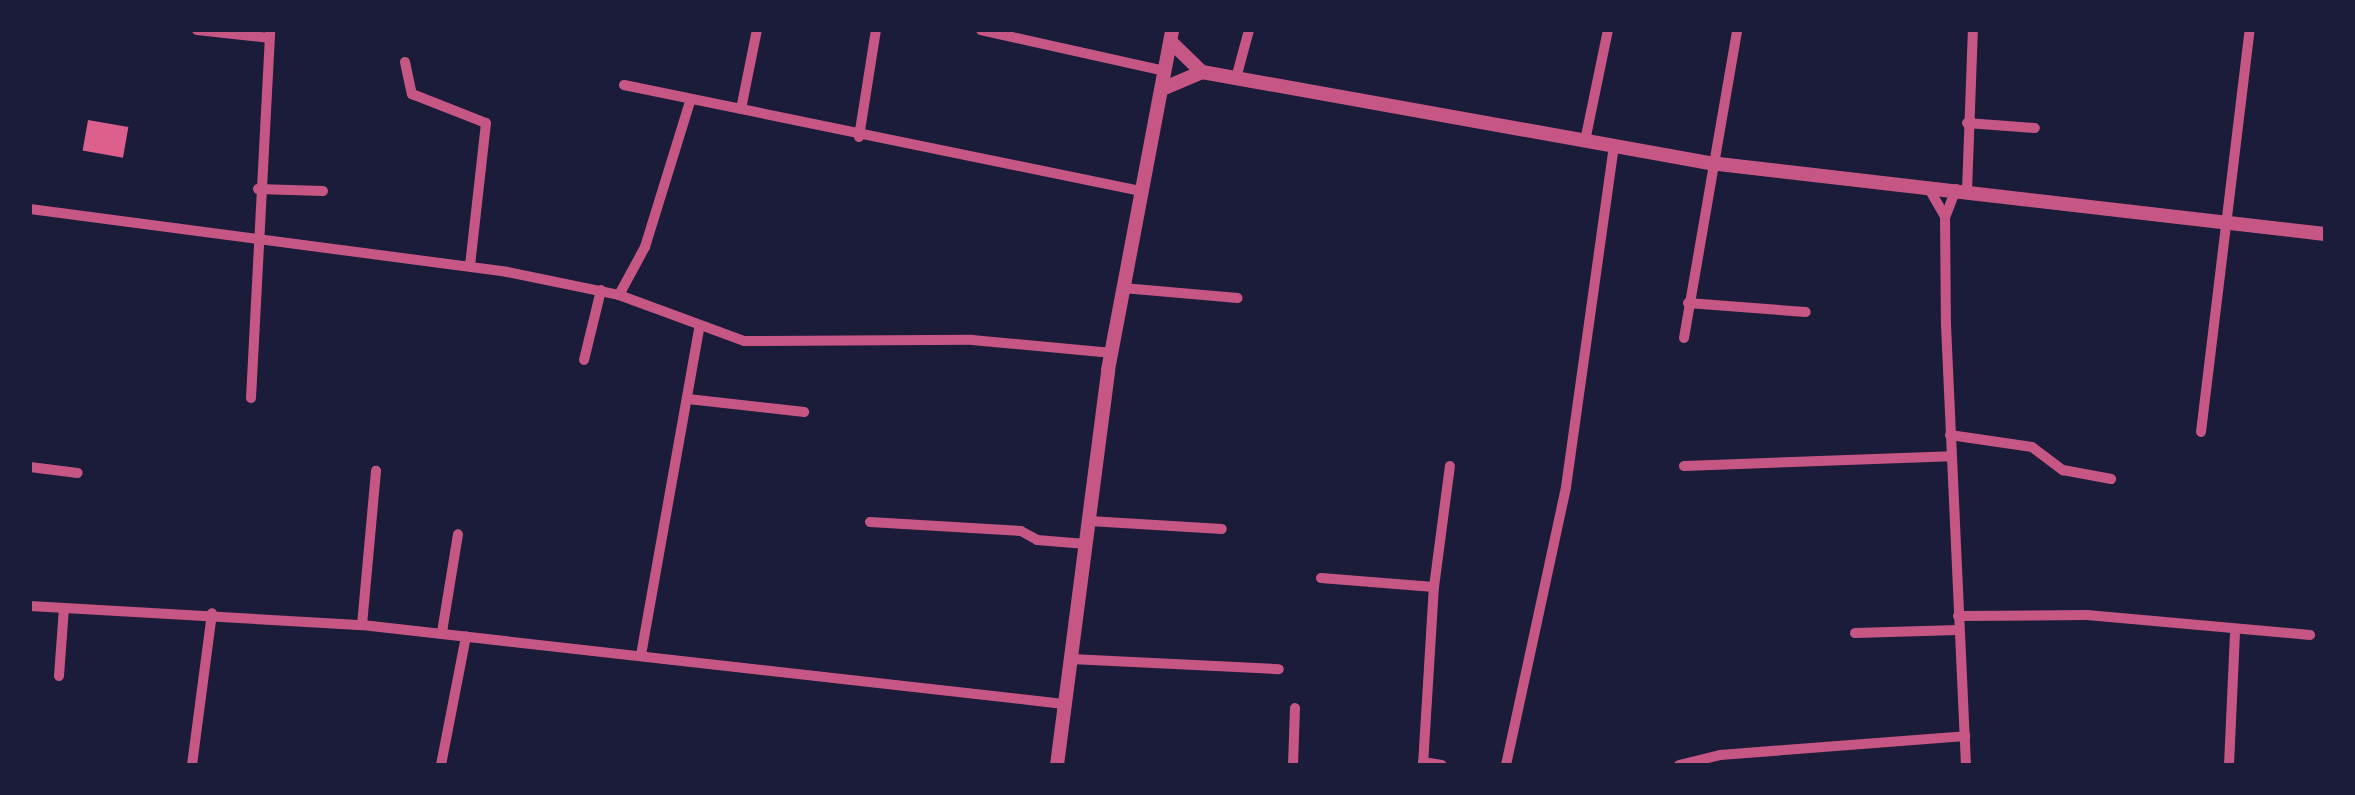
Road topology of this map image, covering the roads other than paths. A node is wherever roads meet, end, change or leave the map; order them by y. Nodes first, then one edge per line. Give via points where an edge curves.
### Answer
1 (197, 30) edge
2 (757, 30) edge
3 (876, 30) edge
4 (981, 30) edge
5 (1249, 30) edge
6 (1608, 30) edge
7 (1737, 30) edge
8 (1973, 30) edge
9 (2250, 30) edge
10 (270, 34) edge
11 (1171, 36) edge
12 (406, 62) dead end
13 (1165, 71) junction
14 (1202, 72) junction
15 (1236, 78) junction
16 (624, 85) dead end
17 (1162, 89) junction
18 (690, 102) junction
19 (741, 109) junction
20 (1967, 124) junction
21 (2035, 128) dead end
22 (859, 137) junction
23 (1585, 141) junction
24 (1614, 147) junction
25 (1710, 162) junction
26 (1928, 186) junction
27 (258, 189) junction
28 (1961, 190) junction
29 (323, 191) dead end
30 (1142, 191) junction
31 (30, 209) edge
32 (1944, 217) junction
33 (2224, 221) junction
34 (2325, 234) edge
35 (256, 241) junction
36 (470, 266) junction
37 (1122, 288) junction
38 (601, 290) junction
39 (619, 295) junction
40 (1238, 298) dead end
41 (1688, 302) junction
42 (1806, 312) dead end
43 (699, 329) junction
44 (1684, 338) dead end
45 (1112, 354) junction
46 (584, 360) dead end
47 (252, 398) dead end
48 (688, 399) junction
49 (804, 412) dead end
50 (2201, 432) dead end
51 (1950, 435) junction
52 (1950, 456) junction
53 (1450, 466) dead end
54 (1684, 466) dead end
55 (30, 467) edge
56 (376, 471) dead end
57 (78, 474) dead end
58 (2111, 479) dead end
59 (1089, 521) junction
60 (870, 522) dead end
61 (1222, 529) dead end
62 (458, 534) dead end
63 (1086, 544) junction
64 (1321, 578) dead end
65 (1434, 586) junction
66 (30, 606) edge
67 (64, 608) junction
68 (212, 614) junction
69 (1958, 616) junction
70 (362, 624) junction
71 (1958, 630) junction
72 (442, 632) junction
73 (2235, 632) junction
74 (1855, 633) dead end
75 (466, 636) junction
76 (2310, 636) dead end
77 (641, 655) junction
78 (1070, 659) junction
79 (1280, 668) dead end
80 (59, 676) dead end
81 (1064, 704) junction
82 (1295, 708) dead end
83 (1965, 736) junction
84 (1423, 764) edge
85 (192, 765) edge
86 (440, 765) edge
87 (1057, 765) edge
88 (1293, 765) edge
89 (1442, 765) edge
90 (1506, 765) edge
91 (1679, 765) edge
92 (1966, 765) edge
93 (2229, 765) edge

1 - 10 street
2 - 19 street
3 - 22 street
4 - 13 street
5 - 15 street
6 - 23 street
7 - 25 street
8 - 20 street
9 - 33 street
10 - 27 street
11 - 13 street
11 - 14 street
12 - 36 street via 412,94 482,116 486,123
13 - 17 street
14 - 15 street
14 - 17 street
15 - 23 street
16 - 18 street
17 - 30 street
18 - 19 street
18 - 39 street via 644,247
19 - 22 street
20 - 21 street
20 - 28 street
22 - 30 street
23 - 24 street
24 - 25 street
24 - 90 street via 1566,487
25 - 26 street
25 - 41 street
26 - 28 street
26 - 32 street
27 - 29 street
27 - 35 street
28 - 32 street
28 - 33 street
30 - 37 street
31 - 35 street
32 - 51 street
33 - 34 street
33 - 50 street
35 - 36 street
35 - 47 street
36 - 38 street
37 - 40 street
37 - 45 street
38 - 39 street
38 - 46 street
39 - 43 street
41 - 42 street
41 - 44 street
43 - 45 street via 744,341 972,340
43 - 48 street
45 - 59 street
48 - 49 street
48 - 77 street
51 - 52 street
51 - 58 street via 2032,447 2064,470
52 - 54 street
52 - 69 street
53 - 65 street
55 - 57 street
56 - 70 street
59 - 61 street
59 - 63 street
60 - 63 street via 1021,531 1037,540
62 - 72 street
63 - 78 street
64 - 65 street
65 - 84 street
66 - 67 street
67 - 68 street
67 - 80 street
68 - 70 street
68 - 85 street
69 - 71 street
69 - 73 street via 2087,614
70 - 72 street
71 - 74 street
71 - 83 street
72 - 75 street
73 - 76 street
73 - 93 street
75 - 77 street
75 - 86 street
77 - 81 street
78 - 79 street
78 - 81 street
81 - 87 street
82 - 88 street
83 - 91 street via 1720,755
83 - 92 street
84 - 89 street

